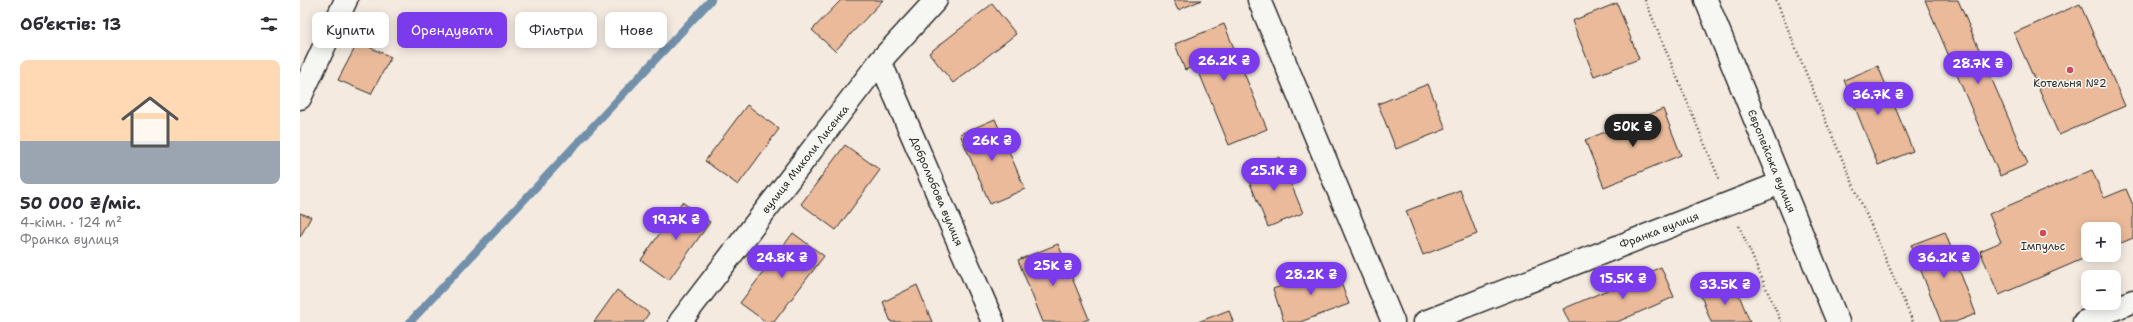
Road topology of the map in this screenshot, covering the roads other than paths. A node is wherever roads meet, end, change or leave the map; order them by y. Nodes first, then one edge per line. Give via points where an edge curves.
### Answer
1 (346, 0) edge
2 (936, 0) edge
3 (1259, 0) edge
4 (1706, 0) edge
5 (880, 61) junction
6 (300, 98) edge
7 (1781, 183) junction
8 (2133, 301) edge
9 (680, 322) edge
10 (993, 322) edge
11 (1393, 322) edge
12 (1425, 322) edge
13 (1838, 322) edge
14 (2084, 322) edge

1 - 6 street
2 - 5 street, вулиця Миколи Лисенка
3 - 11 street
4 - 7 street, Європейська вулиця
5 - 9 street, вулиця Миколи Лисенка
5 - 10 street, Добролюбова вулиця
7 - 12 street, Франка вулиця
7 - 13 street, Європейська вулиця
8 - 14 street

